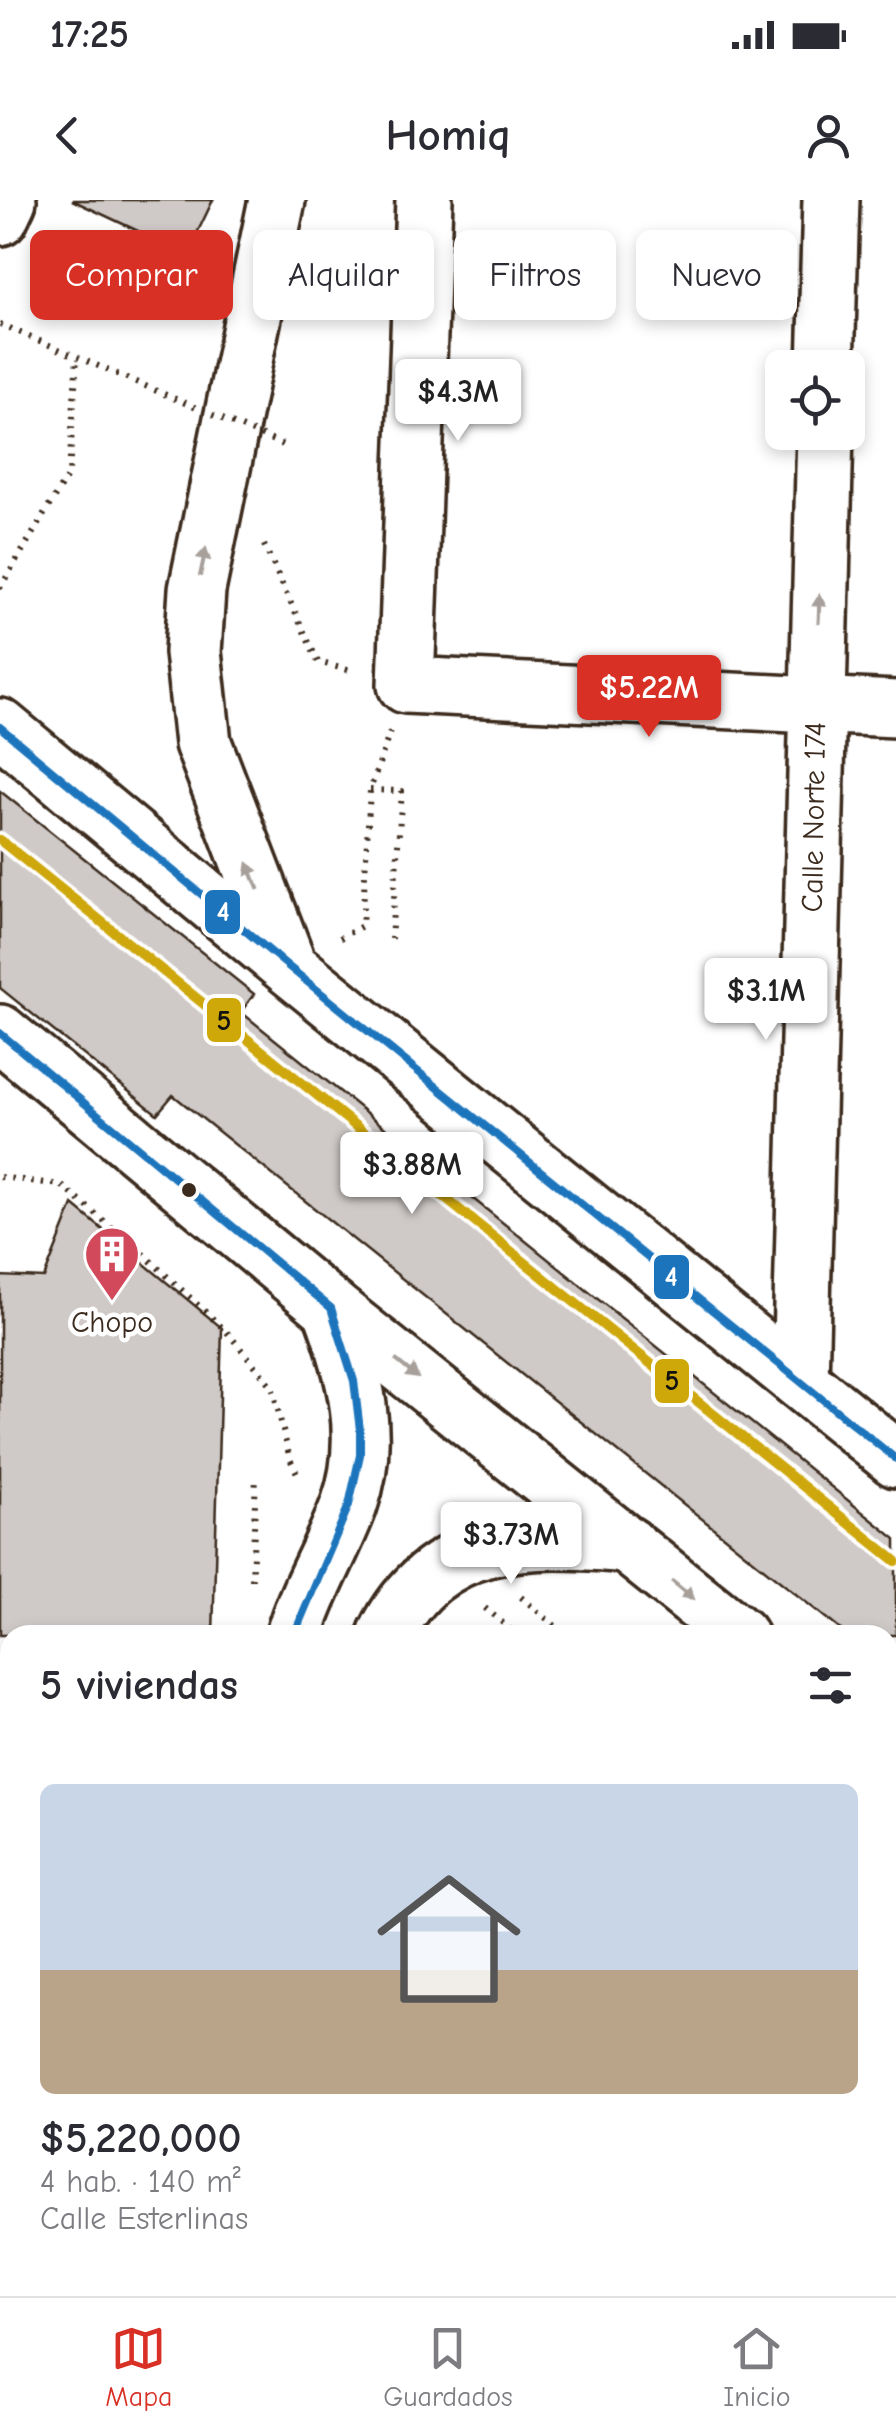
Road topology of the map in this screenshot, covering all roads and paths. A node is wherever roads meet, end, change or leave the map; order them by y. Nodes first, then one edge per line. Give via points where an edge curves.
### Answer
1 (8, 200) edge
2 (277, 200) edge
3 (424, 200) edge
4 (832, 200) edge
5 (0, 217) edge
6 (0, 324) edge
7 (827, 350) edge
8 (77, 357) junction
9 (283, 445) dead end
10 (823, 450) edge
11 (264, 547) dead end
12 (0, 588) edge
13 (406, 685) junction
14 (816, 706) junction
15 (896, 709) edge
16 (0, 727) edge
17 (370, 790) junction
18 (391, 939) dead end
19 (289, 967) junction
20 (0, 1033) edge
21 (0, 1177) edge
22 (331, 1308) junction
23 (800, 1381) junction
24 (896, 1459) edge
25 (256, 1476) dead end
26 (350, 1503) junction
27 (628, 1545) junction
28 (254, 1564) dead end
29 (511, 1588) dead end
30 (298, 1625) edge
31 (393, 1625) edge
32 (554, 1625) edge
33 (727, 1625) edge

1 - 5 main road
19 -> 2 main road via 203,743 194,652 197,590
3 - 13 main road
4 - 7 main road
6 - 8 path
8 - 9 path, bridge
8 - 12 path via 69,473
14 -> 10 main road, Calle Norte 174
11 - 13 path via 318,662
13 - 14 main road
13 - 17 path
14 - 15 main road
14 - 23 main road, Calle Norte 174
16 - 19 main road
17 - 18 path via 402,791
17 - 19 path via 362,926
19 - 23 main road
20 - 22 main road
21 - 26 path via 61,1185 226,1331 272,1386 290,1459 309,1499
22 - 26 main road via 361,1421
22 -> 27 main road
23 - 24 main road
25 - 28 path
26 - 30 main road
27 - 31 main road via 558,1538 488,1548 434,1576
27 -> 33 main road
29 - 32 path

